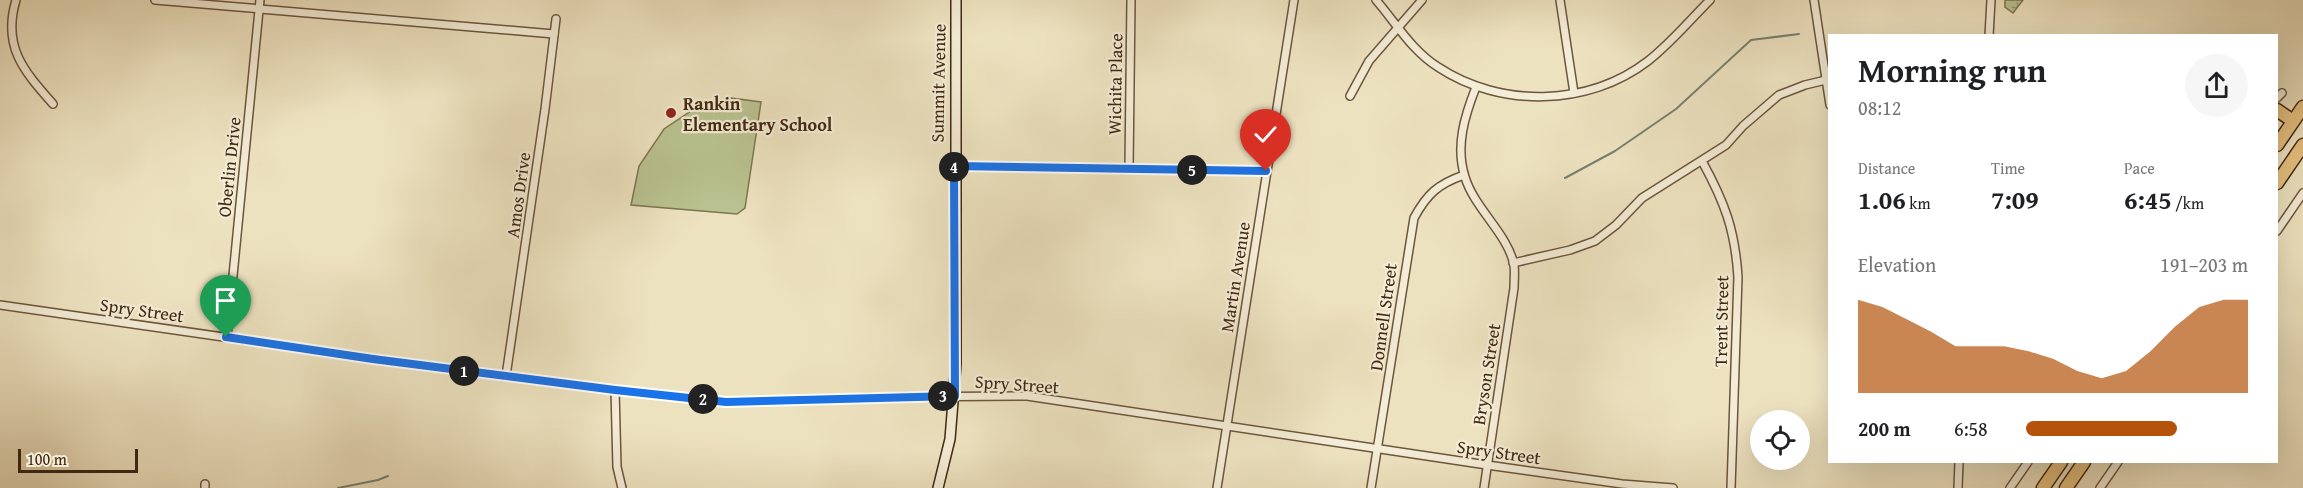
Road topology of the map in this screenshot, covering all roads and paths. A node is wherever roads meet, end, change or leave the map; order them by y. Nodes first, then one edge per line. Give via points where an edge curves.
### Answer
1 (16, 0) edge
2 (155, 0) edge
3 (260, 0) edge
4 (956, 0) edge
5 (1131, 0) edge
6 (1294, 0) edge
7 (1376, 0) edge
8 (1422, 0) edge
9 (1560, 0) edge
10 (1710, 0) edge
11 (1814, 0) edge
12 (1991, 0) edge
13 (259, 9) junction
14 (556, 19) dead end
15 (1399, 27) junction
16 (554, 34) junction
17 (1989, 34) edge
18 (1828, 79) edge
19 (1476, 87) junction
20 (1575, 93) junction
21 (1350, 96) dead end
22 (54, 104) dead end
23 (2303, 107) edge
24 (2278, 111) edge
25 (2293, 122) junction
26 (2278, 144) edge
27 (2303, 145) edge
28 (2278, 151) edge
29 (1702, 161) junction
30 (954, 166) junction
31 (1129, 168) junction
32 (1266, 171) junction
33 (1464, 175) junction
34 (2278, 182) edge
35 (2303, 193) edge
36 (2278, 230) edge
37 (1514, 263) junction
38 (0, 305) edge
39 (226, 337) junction
40 (506, 376) junction
41 (615, 390) junction
42 (955, 396) junction
43 (1227, 426) junction
44 (1377, 449) junction
45 (1959, 463) edge
46 (2027, 463) edge
47 (2060, 463) edge
48 (2083, 463) edge
49 (2117, 463) edge
50 (1487, 465) junction
51 (622, 488) edge
52 (938, 488) edge
53 (1218, 488) edge
54 (1371, 488) edge
55 (1484, 488) edge
56 (1673, 488) edge
57 (1731, 488) edge
58 (1958, 488) edge
59 (2010, 488) edge
60 (2043, 488) edge
61 (2066, 488) edge
62 (2100, 488) edge

1 - 22 street via 11,17 15,52 24,71
2 - 13 street
3 - 13 street, Oberlin Drive
4 - 30 main road, Summit Avenue
5 - 31 street, Wichita Place
6 - 32 street, Martin Avenue
7 - 15 street
8 - 15 street
9 - 20 street
10 - 20 street via 1649,60 1601,87
11 - 18 street
12 - 17 street
13 - 16 street
13 - 39 street, Oberlin Drive
14 - 16 street, Amos Drive
15 - 19 street via 1410,43 1437,67
15 - 21 street via 1369,61
16 - 40 street, Amos Drive
18 - 29 street via 1779,95
19 - 20 street via 1536,97
19 - 33 street via 1464,118
23 - 25 highway
24 - 25 highway
25 - 26 highway
25 - 28 highway
27 - 34 highway
29 - 37 street via 1642,198 1595,241
29 - 57 street, Trent Street via 1726,210 1737,253
30 - 31 street
30 - 42 main road, Summit Avenue
31 - 32 street
32 - 43 street, Martin Avenue
33 - 37 street
33 - 44 street, Donnell Street via 1445,182 1425,199 1414,218
35 - 36 street
37 - 50 street, Bryson Street via 1514,288
38 - 39 street, Spry Street
39 - 40 street, Spry Street
40 - 41 street, Spry Street
41 - 42 street, Spry Street via 744,402
41 - 51 street via 616,467
42 - 43 street, Spry Street via 1027,396
42 - 52 main road, Summit Avenue
43 - 44 street, Spry Street
43 - 53 street, Martin Avenue
44 - 50 street, Spry Street
44 - 54 street, Donnell Street
45 - 58 street
46 - 59 street
47 - 60 highway
48 - 61 highway
49 - 62 street
50 - 55 street, Bryson Street
50 - 56 street, Spry Street

